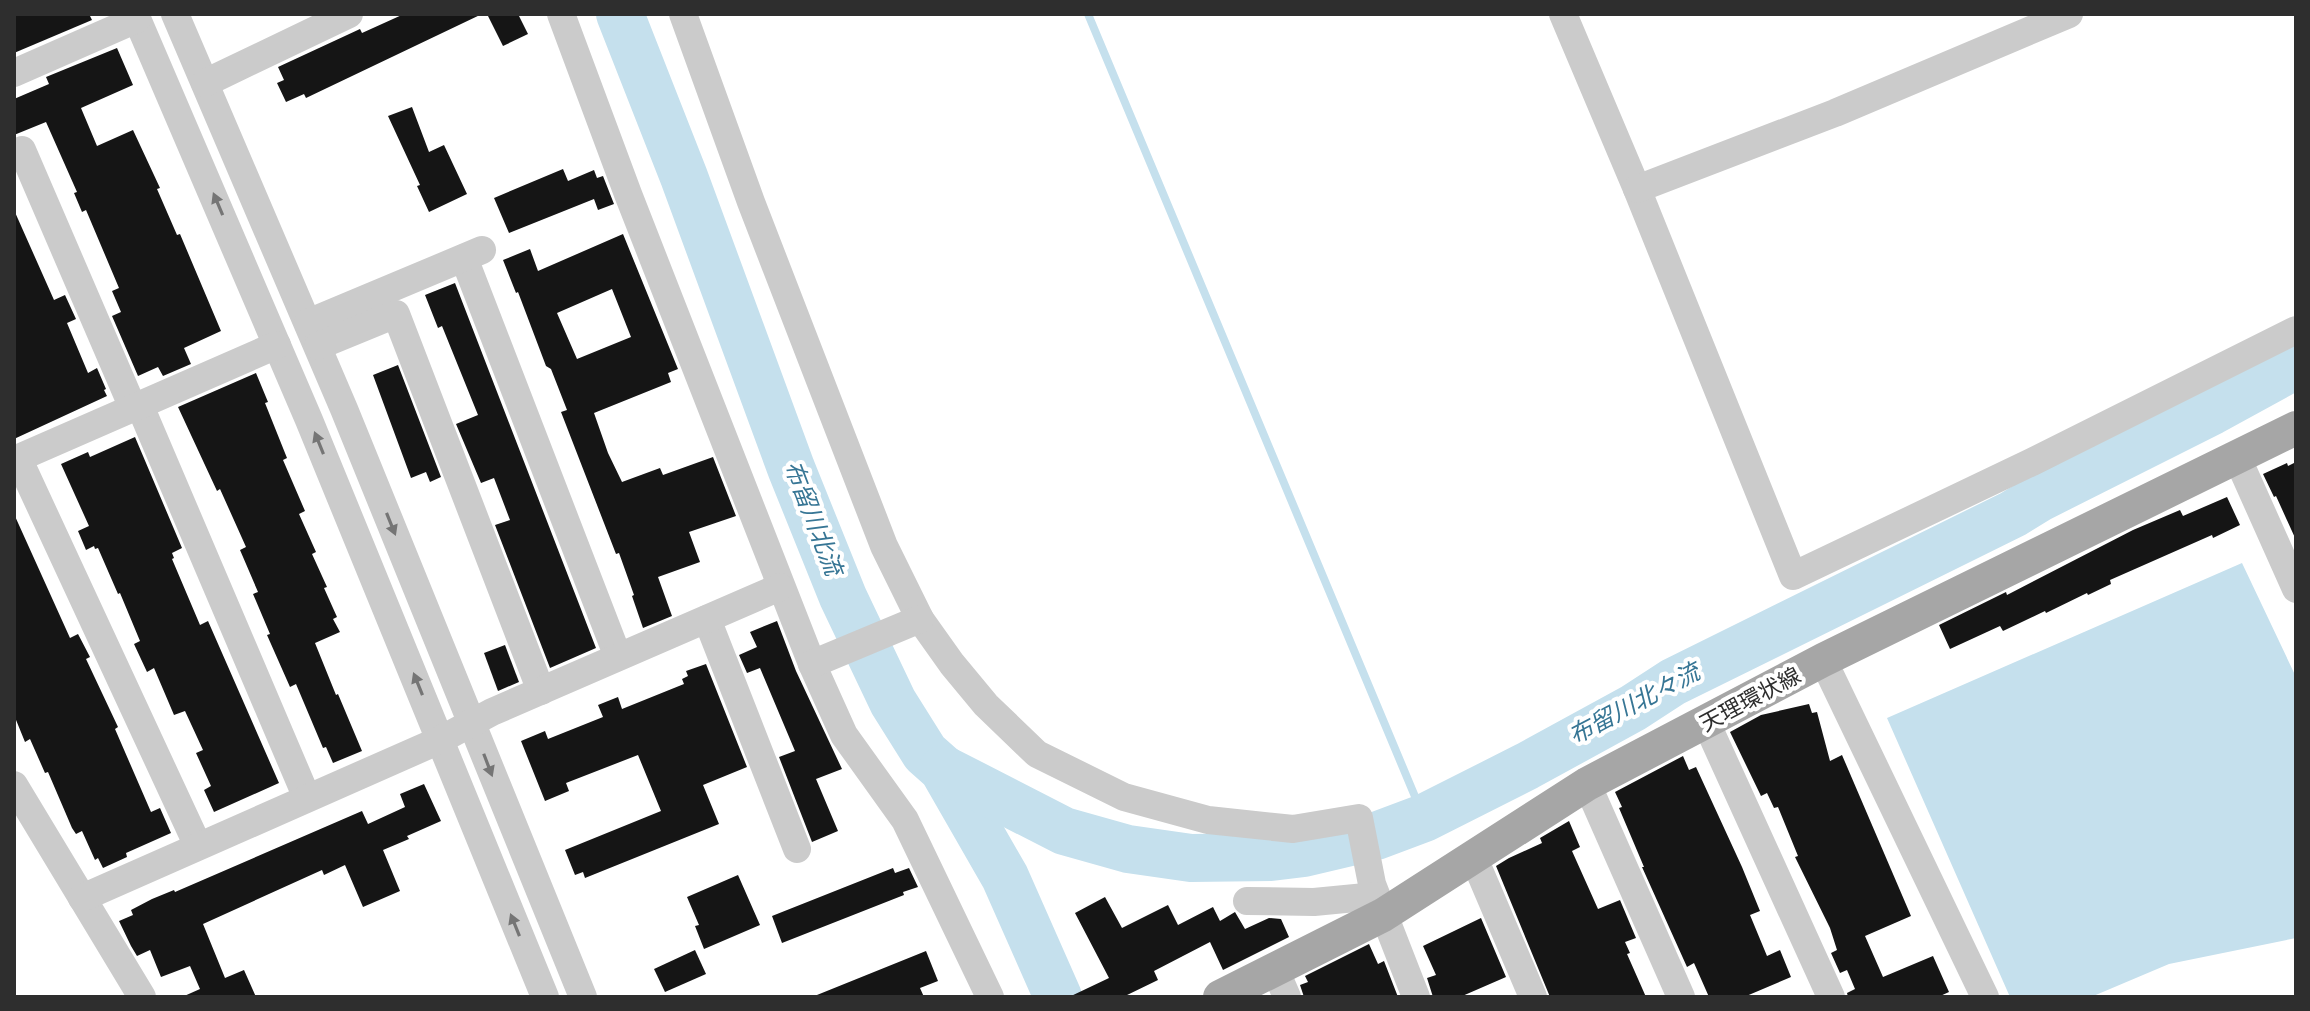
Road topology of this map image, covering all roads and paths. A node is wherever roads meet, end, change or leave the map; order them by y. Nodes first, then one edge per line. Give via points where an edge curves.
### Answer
1 (175, 14) edge
2 (349, 14) edge
3 (561, 14) edge
4 (683, 14) edge
5 (1563, 14) edge
6 (2069, 14) edge
7 (136, 17) edge
8 (2035, 21) edge
9 (14, 73) edge
10 (205, 83) junction
11 (22, 150) dead end
12 (1637, 189) junction
13 (2296, 330) edge
14 (313, 334) junction
15 (277, 345) junction
16 (137, 407) junction
17 (2296, 428) edge
18 (2237, 457) junction
19 (16, 459) edge
20 (780, 587) junction
21 (2296, 589) edge
22 (707, 619) junction
23 (916, 621) junction
24 (613, 644) dead end
25 (1823, 660) junction
26 (815, 663) junction
27 (541, 691) junction
28 (472, 721) junction
29 (1706, 722) junction
30 (440, 740) junction
31 (1587, 784) junction
32 (14, 785) edge
33 (307, 798) junction
34 (198, 846) junction
35 (797, 849) dead end
36 (1473, 856) junction
37 (82, 898) junction
38 (1377, 898) junction
39 (1247, 901) dead end
40 (1281, 983) edge
41 (1823, 995) edge
42 (142, 997) edge
43 (545, 997) edge
44 (583, 997) edge
45 (990, 997) edge
46 (1220, 997) edge
47 (1416, 997) edge
48 (1533, 997) edge
49 (1681, 997) edge
50 (1985, 997) edge

1 - 10 street
2 - 10 street
3 - 20 street
4 - 23 street
5 - 12 street
6 - 8 street
7 - 9 street
15 -> 7 street
8 - 12 street via 1835,113
10 - 14 street
11 - 16 street
12 - 13 street via 1793,576
14 - 24 street via 473,254
14 - 27 street via 396,314
14 -> 28 street
15 - 16 street
30 -> 15 street
16 - 19 street
16 - 33 street
17 - 18 main road, 天理環状線
18 - 21 street
18 - 25 main road, 天理環状線
19 - 34 street
20 - 22 street
20 - 26 street
22 - 27 street
22 - 35 street
23 - 26 street
23 - 38 street via 986,705 1037,754 1124,797 1208,820 1293,829 1359,818
25 - 29 main road, 天理環状線
25 - 50 street
26 - 45 street via 844,735 905,820
27 - 28 street
28 - 30 street
28 -> 44 street
29 - 31 main road, 天理環状線
29 - 41 street
30 - 33 street
43 -> 30 street
31 - 36 main road, 天理環状線
31 - 49 street
32 - 37 street
33 - 34 street
34 - 37 street
36 - 38 main road, 天理環状線
36 - 48 street
37 - 42 street
38 - 39 street
38 - 40 main road, 天理環状線
38 - 47 street
40 - 46 main road, 天理環状線

